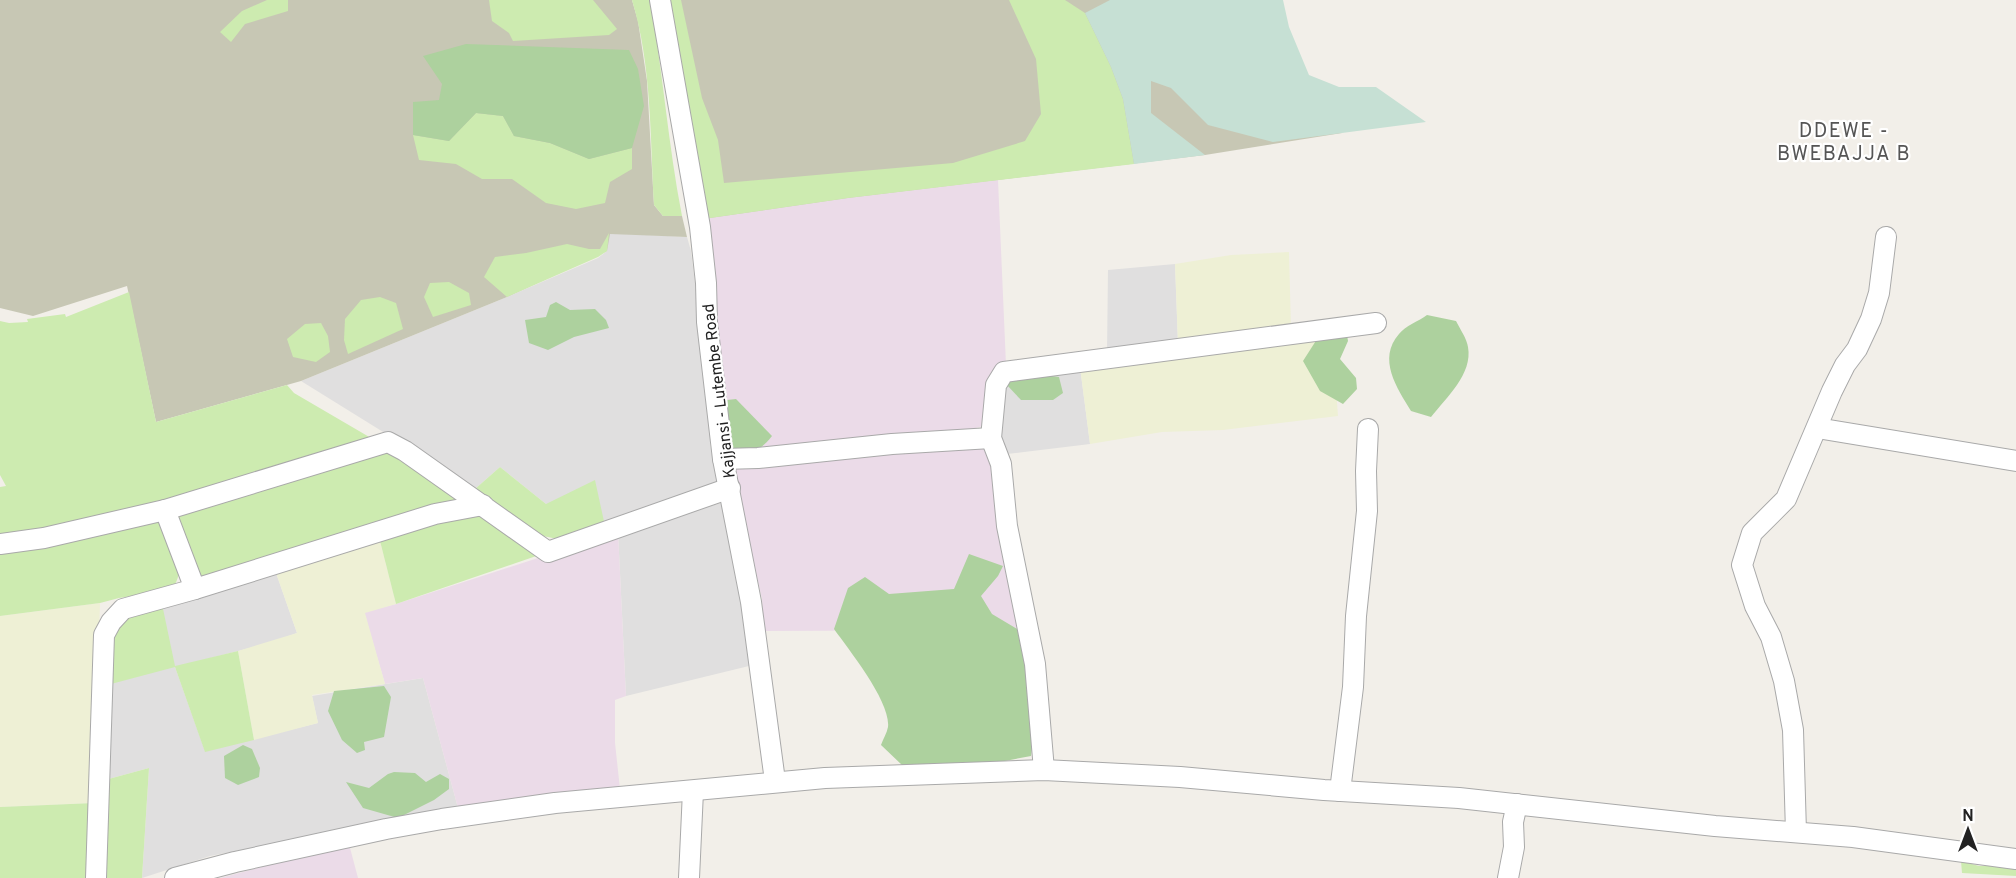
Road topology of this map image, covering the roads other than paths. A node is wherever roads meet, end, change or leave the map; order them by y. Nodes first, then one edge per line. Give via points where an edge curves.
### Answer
1 (660, 0) edge
2 (1886, 237) dead end
3 (1376, 323) dead end
4 (1818, 428) junction
5 (1368, 429) dead end
6 (991, 438) junction
7 (723, 459) junction
8 (2016, 461) edge
9 (729, 488) junction
10 (483, 505) junction
11 (165, 510) junction
12 (0, 544) edge
13 (195, 589) junction
14 (1044, 770) junction
15 (775, 781) junction
16 (693, 791) junction
17 (1340, 791) junction
18 (1517, 804) junction
19 (1796, 832) junction
20 (2016, 859) edge
21 (96, 878) edge
22 (175, 878) edge
23 (689, 878) edge
24 (1508, 878) edge

1 - 7 street, Kajjansi - Lutembe Road via 700,227
2 - 4 street via 1879,293 1871,319
3 - 6 street via 1009,370 996,385
4 - 8 street
4 - 19 street via 1786,499 1752,532 1742,565 1784,681 1792,730
5 - 17 street via 1367,511
6 - 7 street
6 - 14 street via 1001,464 1007,526 1035,664
7 - 9 street, Kajjansi - Lutembe Road
9 - 10 street via 548,552
9 - 15 street, Kajjansi - Lutembe Road via 751,602
10 - 11 street via 388,442
10 - 13 street via 435,514
11 - 12 street via 44,538
11 - 13 street
13 - 21 street via 123,609 104,635
14 - 15 street
14 - 17 street
15 - 16 street
16 - 22 street via 555,803 442,819 339,838
16 - 23 street
17 - 18 street
18 - 19 street
18 - 24 street
19 - 20 street

